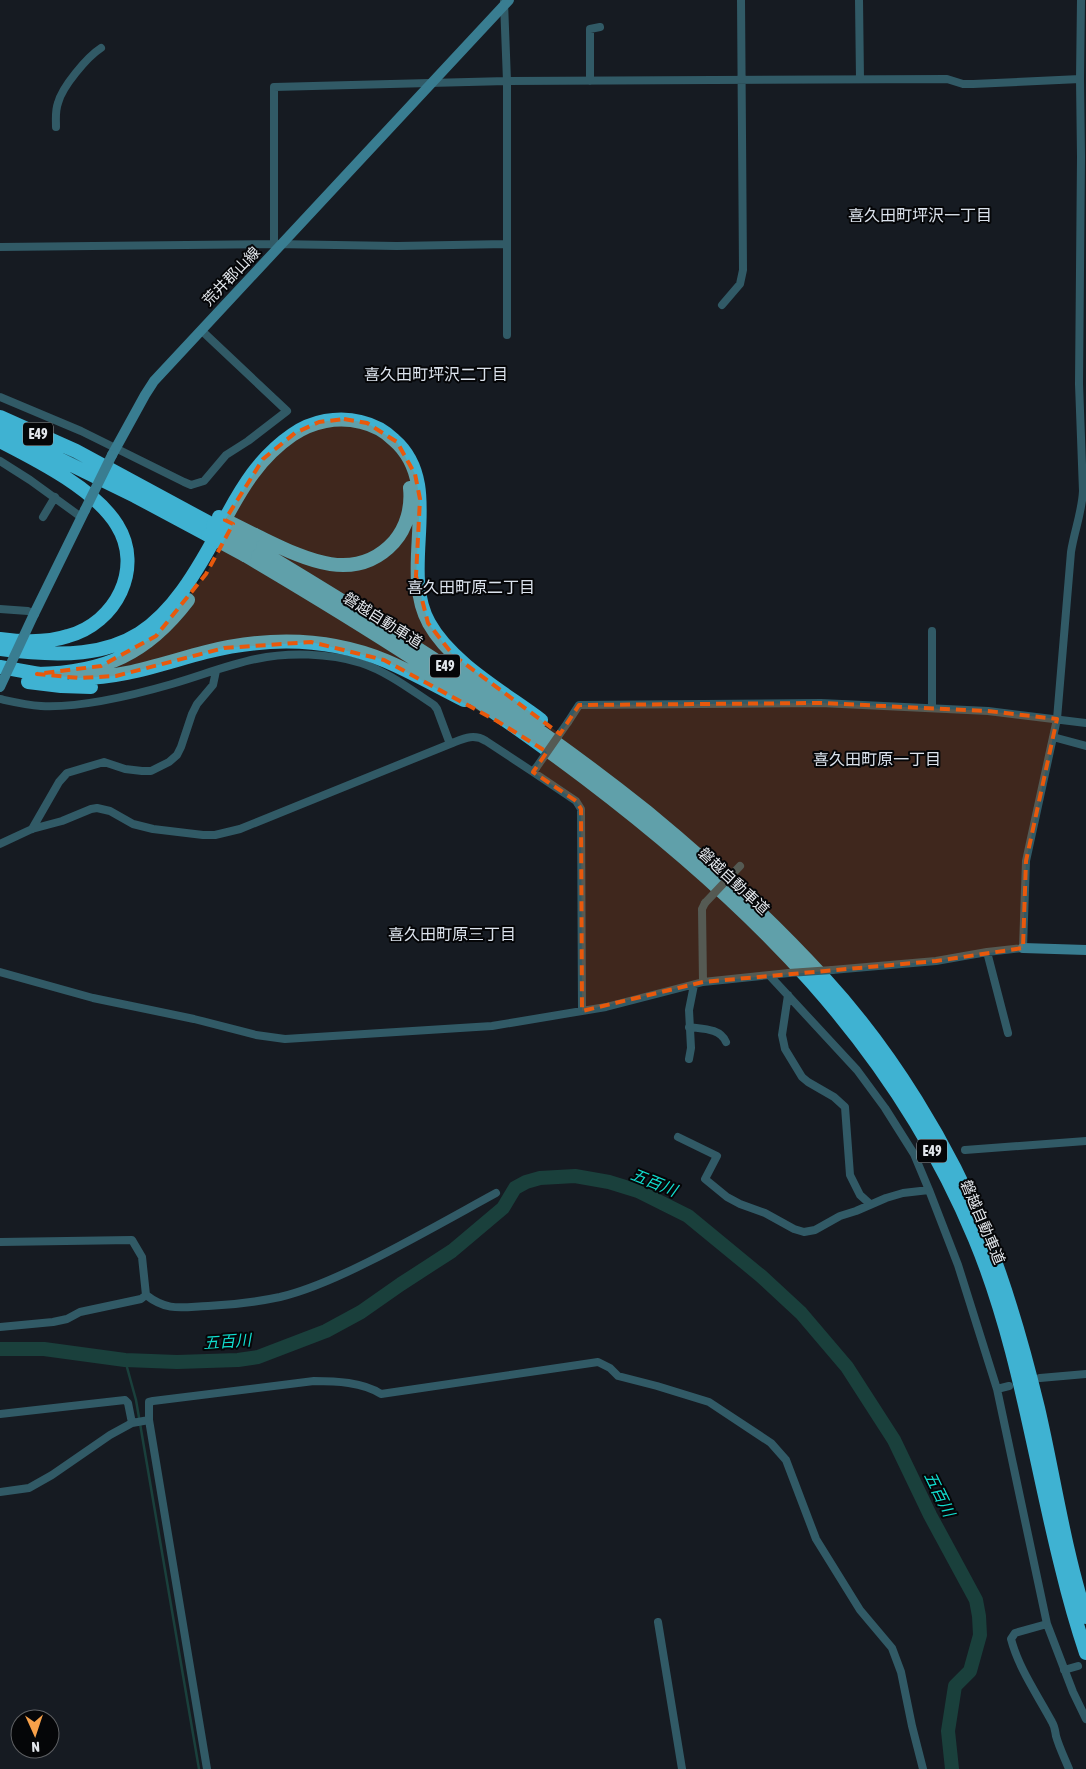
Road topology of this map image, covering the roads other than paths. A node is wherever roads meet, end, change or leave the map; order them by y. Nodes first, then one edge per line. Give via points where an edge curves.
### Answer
1 (741, 0) edge
2 (860, 0) edge
3 (1082, 0) edge
4 (506, 2) edge
5 (1083, 25) edge
6 (600, 27) dead end
7 (101, 48) dead end
8 (860, 79) junction
9 (1080, 79) junction
10 (590, 81) junction
11 (741, 81) junction
12 (507, 82) junction
13 (432, 83) junction
14 (56, 127) dead end
15 (1083, 216) edge
16 (278, 244) junction
17 (507, 244) junction
18 (0, 246) edge
19 (722, 305) dead end
20 (201, 330) junction
21 (507, 335) dead end
22 (1083, 340) edge
23 (0, 397) edge
24 (0, 417) edge
25 (0, 430) edge
26 (0, 441) edge
27 (114, 451) junction
28 (0, 461) edge
29 (55, 497) junction
30 (83, 513) junction
31 (43, 517) dead end
32 (213, 526) junction
33 (250, 545) junction
34 (195, 574) junction
35 (0, 609) edge
36 (34, 614) junction
37 (932, 631) dead end
38 (0, 640) edge
39 (240, 645) junction
40 (0, 649) edge
41 (0, 667) edge
42 (216, 670) junction
43 (38, 674) junction
44 (0, 676) edge
45 (0, 687) edge
46 (0, 699) edge
47 (932, 708) junction
48 (1057, 719) junction
49 (1086, 723) edge
50 (1053, 738) junction
51 (450, 744) junction
52 (1086, 746) edge
53 (535, 770) junction
54 (574, 770) junction
55 (631, 800) junction
56 (32, 829) junction
57 (0, 844) edge
58 (741, 864) dead end
59 (1023, 948) junction
60 (1086, 950) edge
61 (987, 952) junction
62 (0, 972) edge
63 (770, 976) junction
64 (703, 982) junction
65 (694, 985) junction
66 (788, 994) junction
67 (582, 1011) junction
68 (689, 1027) junction
69 (1008, 1033) dead end
70 (726, 1042) dead end
71 (690, 1059) dead end
72 (678, 1137) dead end
73 (1086, 1141) edge
74 (965, 1150) dead end
75 (929, 1190) junction
76 (496, 1193) dead end
77 (870, 1204) junction
78 (0, 1242) edge
79 (146, 1295) junction
80 (0, 1327) edge
81 (1086, 1374) edge
82 (1040, 1378) dead end
83 (1009, 1386) dead end
84 (997, 1389) junction
85 (0, 1414) edge
86 (141, 1421) junction
87 (0, 1492) edge
88 (1086, 1617) edge
89 (658, 1622) dead end
90 (1047, 1624) junction
91 (1086, 1653) edge
92 (1078, 1666) dead end
93 (1064, 1670) junction
94 (1086, 1719) edge
95 (207, 1769) edge
96 (682, 1769) edge
97 (923, 1769) edge
98 (1069, 1769) edge

1 - 11 street
2 - 8 street
3 - 5 street
4 - 12 street
4 - 13 main road, 荒井郡山線
5 - 9 street
6 - 10 street via 590,29
7 - 14 street via 91,55 64,90 58,102
8 - 9 street via 947,79 962,84
8 - 11 street
9 - 15 street
10 - 11 street
10 - 12 street
11 - 19 street via 743,270 740,284
12 - 13 street
12 - 17 street
13 - 16 main road, 荒井郡山線
13 - 16 street via 274,87
15 - 22 street
16 - 17 street
16 - 18 street
16 - 20 main road, 荒井郡山線
17 - 21 street
20 - 27 main road, 荒井郡山線 via 149,388
20 - 27 street via 287,412 226,455 204,481 197,484 191,485
22 - 48 street via 1079,384 1083,491 1071,552
23 - 27 street
24 - 32 highway, E49 via 143,479
25 - 32 highway, 磐越自動車道 / E49 via 135,496
26 - 38 highway via 82,489 104,508 122,534 128,573 121,594 90,627 58,639
27 - 30 main road, 荒井郡山線, bridge
28 - 29 street
29 - 30 street
29 - 31 street
30 - 36 main road, 荒井郡山線
32 - 33 highway, bridge
32 - 33 highway, 磐越自動車道 / E49, bridge
33 - 43 highway via 293,553 326,564 350,564 371,559 384,551 396,539 406,520 411,499 406,471 397,454 374,436 355,429 332,429 302,439 284,452 262,476 198,586 173,620 156,636 134,651 101,666
33 - 54 highway, 磐越自動車道 / E49 via 340,611 532,738
33 - 55 highway, 磐越自動車道 / E49 via 430,655 538,729
34 - 38 highway via 154,617 121,636 97,643 56,647
34 - 40 highway via 154,624 120,644 95,651 52,654
34 - 55 highway via 254,470 284,440 306,427 332,420 356,420 378,428 404,451 415,474 420,499 417,588 435,634 465,665 578,748
35 - 36 street
36 - 45 main road, 荒井郡山線, bridge
37 - 47 street
39 - 43 highway via 116,676 79,678
39 - 44 highway via 149,676 107,686 55,686
39 - 54 highway via 311,642 377,658 465,701
41 - 43 highway
42 - 46 street via 171,684 74,705 31,705
42 - 51 street via 277,656 326,656 363,664 400,682 434,705
42 - 56 street via 213,685 197,704 181,747 169,762 151,771 125,769 104,762 67,773
47 - 48 street via 988,710
47 - 53 street, bridge via 821,703 579,705
48 - 49 street
48 - 50 street
50 - 52 street
50 - 59 street via 1026,861
51 - 53 street via 468,737 480,737
51 - 56 street via 226,833 202,835 139,827 110,811 97,808
53 - 67 street via 576,801 581,809
54 - 91 highway, 磐越自動車道 / E49 via 678,852 791,958 857,1037 913,1117 963,1213 994,1291 1016,1366 1061,1568
55 - 88 highway, 磐越自動車道 / E49 via 713,867 827,980 896,1070 932,1130 968,1198 1004,1287 1034,1392
56 - 57 street
58 - 64 street, bridge via 702,909
59 - 60 main road
59 - 61 street
61 - 63 street, bridge via 936,961
61 - 69 street
62 - 67 street via 93,998 285,1039 492,1026
63 - 64 street
63 - 66 street
64 - 65 street
65 - 67 street
65 - 68 street
66 - 75 street via 857,1070 885,1108 914,1154
66 - 77 street via 782,1035 785,1049 802,1077 844,1106 850,1175 860,1195
68 - 70 street via 714,1031
68 - 71 street
72 - 77 street via 717,1156 705,1179 727,1197 794,1229 804,1232 815,1230
73 - 74 street
75 - 77 street
75 - 84 street via 958,1264
76 - 79 street via 360,1266 282,1297 230,1305 181,1307 161,1306
78 - 79 street via 132,1240 142,1257
79 - 80 street via 53,1322
81 - 82 street
83 - 84 street
84 - 90 street
85 - 86 street via 125,1400
86 - 87 street via 110,1435 30,1488
86 - 95 street
86 - 97 street via 149,1402 154,1400 314,1381 366,1387 381,1394 598,1362 618,1376 708,1402 772,1443 786,1460 816,1539 860,1610 892,1648 901,1672
89 - 96 street
90 - 93 street
90 - 98 street via 1015,1634 1011,1639 1019,1664 1053,1723
92 - 93 street
93 - 94 street

